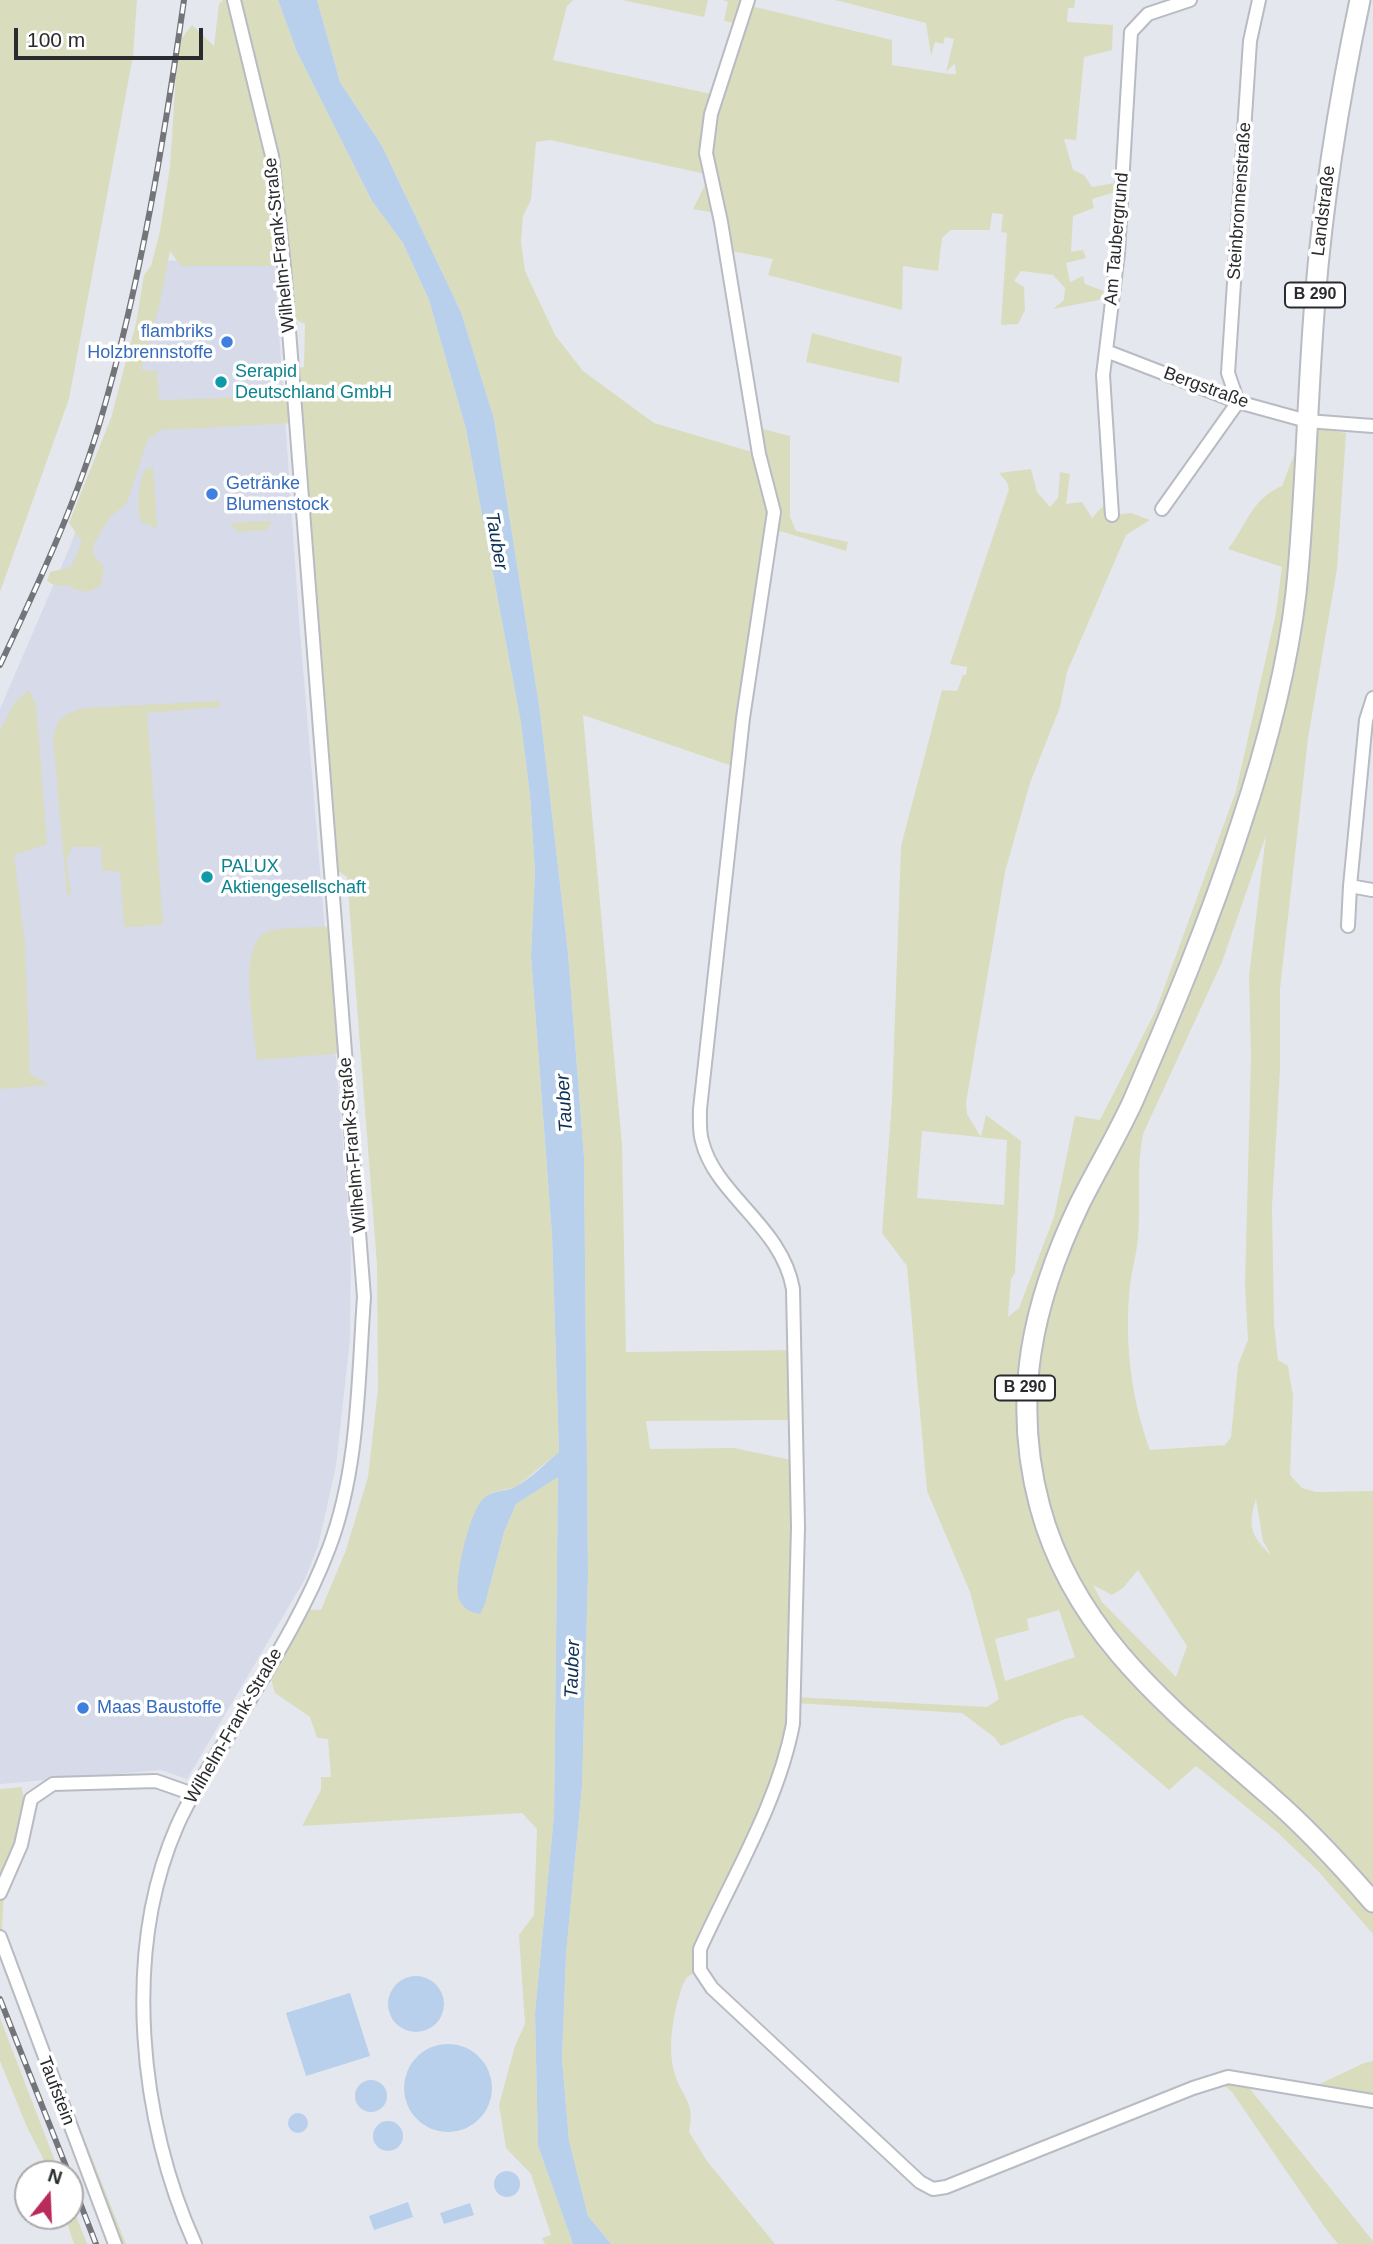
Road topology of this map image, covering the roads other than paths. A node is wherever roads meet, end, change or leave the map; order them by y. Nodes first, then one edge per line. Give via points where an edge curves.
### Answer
1 (234, 0) edge
2 (748, 0) edge
3 (1190, 0) edge
4 (1259, 0) edge
5 (1360, 0) edge
6 (1105, 351) junction
7 (1238, 402) junction
8 (1307, 421) junction
9 (1373, 426) edge
10 (1161, 509) dead end
11 (1112, 515) dead end
12 (1373, 698) edge
13 (1349, 886) junction
14 (1372, 890) edge
15 (1348, 926) dead end
16 (193, 1794) junction
17 (0, 1893) edge
18 (1373, 1902) edge
19 (0, 1937) edge
20 (1373, 2101) edge
21 (115, 2244) edge
22 (195, 2244) edge

1 - 16 street, Wilhelm-Frank-Straße via 272,156 281,234 364,1297 354,1446 329,1547 287,1635
2 - 20 street via 711,114 706,153 774,512 745,707 699,1108 702,1144 716,1170 789,1268 797,1576 789,1748 769,1802 700,1949 701,1970 712,1988 764,2038 933,2189 1228,2077
3 - 6 street, Am Taubergrund via 1148,14 1131,32 1118,253
4 - 7 street, Steinbronnenstraße via 1250,41 1228,373
5 - 8 main road, Landstraße / B 290 via 1322,219
6 - 7 street, Bergstraße
6 - 11 street, Am Taubergrund
7 - 8 street, Bergstraße
7 - 10 street
8 - 9 street, Bergstraße
8 - 18 main road, Landstraße / B 290 via 1296,592 1275,703 1240,828 1176,1001 1057,1258 1030,1347 1024,1401 1031,1465 1045,1523 1060,1565 1084,1609 1111,1647 1293,1818
12 - 13 street via 1366,720
13 - 14 street
13 - 15 street
16 - 17 street via 156,1781 54,1784 40,1791 31,1799 21,1844
16 - 22 street, Wilhelm-Frank-Straße via 154,1897 144,1959 144,2005 149,2075 161,2137 177,2199
19 - 21 street, Taufstein

